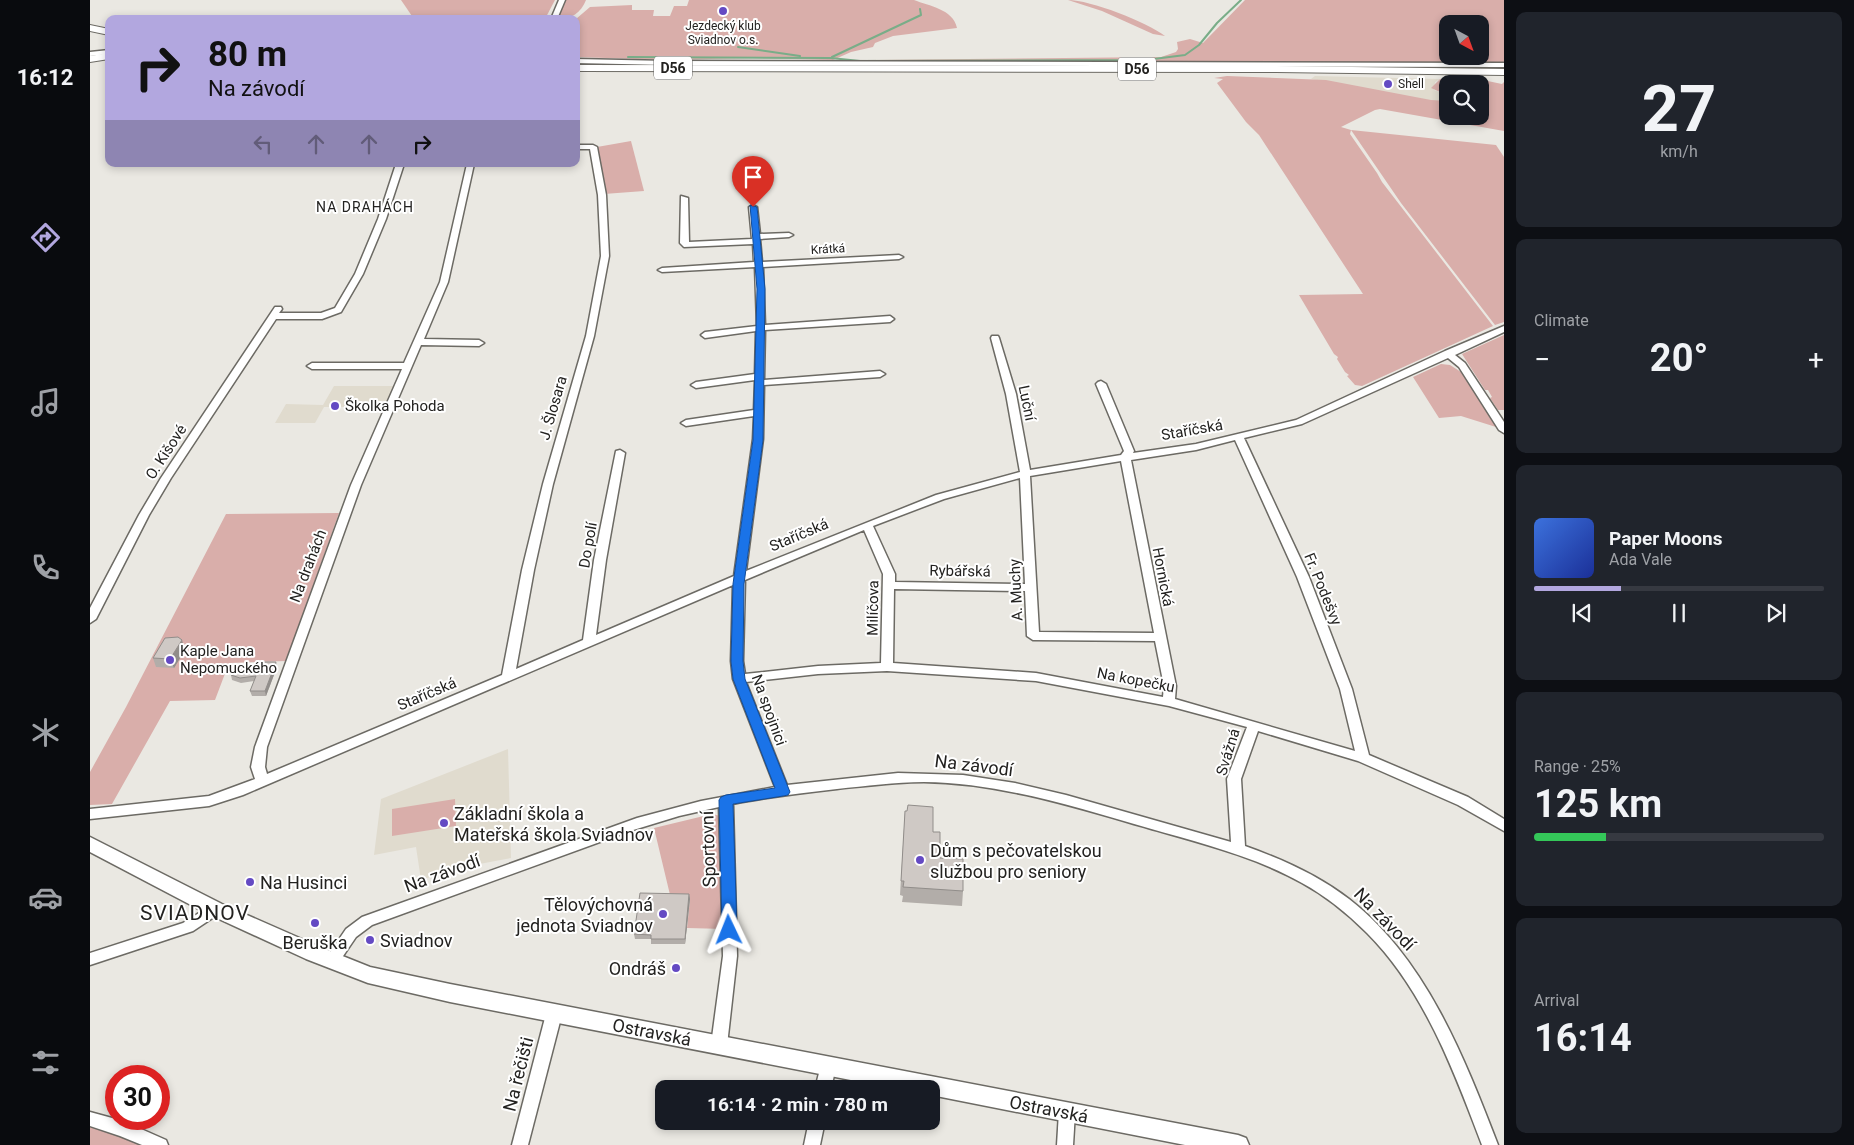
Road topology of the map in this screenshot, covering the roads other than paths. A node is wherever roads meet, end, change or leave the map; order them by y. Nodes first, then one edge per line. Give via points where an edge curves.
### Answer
1 (562, 0) edge
2 (556, 15) edge
3 (90, 28) edge
4 (105, 31) edge
5 (90, 33) edge
6 (105, 36) edge
7 (105, 52) edge
8 (90, 54) edge
9 (105, 57) edge
10 (90, 59) edge
11 (580, 61) edge
12 (1504, 65) edge
13 (580, 68) edge
14 (580, 72) edge
15 (1504, 72) edge
16 (1504, 76) edge
17 (580, 147) edge
18 (399, 167) edge
19 (469, 167) edge
20 (684, 198) dead end
21 (753, 207) dead end
22 (790, 235) dead end
23 (756, 239) junction
24 (899, 257) dead end
25 (759, 265) junction
26 (662, 270) dead end
27 (890, 319) dead end
28 (762, 328) junction
29 (1504, 329) edge
30 (705, 335) dead end
31 (995, 338) dead end
32 (418, 342) junction
33 (479, 342) dead end
34 (1448, 353) junction
35 (312, 366) dead end
36 (407, 366) junction
37 (880, 374) dead end
38 (760, 379) junction
39 (1101, 384) dead end
40 (696, 385) dead end
41 (758, 412) junction
42 (686, 423) dead end
43 (1504, 430) edge
44 (1239, 438) junction
45 (620, 453) dead end
46 (1125, 457) junction
47 (1024, 474) junction
48 (867, 525) junction
49 (740, 578) junction
50 (889, 584) junction
51 (1030, 588) junction
52 (90, 618) edge
53 (1160, 637) junction
54 (589, 643) junction
55 (887, 666) junction
56 (508, 677) junction
57 (739, 679) junction
58 (1169, 702) junction
59 (1254, 724) junction
60 (1363, 758) junction
61 (262, 782) junction
62 (783, 792) junction
63 (726, 800) junction
64 (90, 814) edge
65 (1504, 826) edge
66 (90, 844) edge
67 (1238, 850) junction
68 (214, 909) junction
69 (90, 959) edge
70 (332, 961) junction
71 (554, 1014) junction
72 (719, 1045) junction
73 (828, 1066) junction
74 (825, 1080) edge
75 (1067, 1112) junction
76 (90, 1119) edge
77 (815, 1130) edge
78 (160, 1145) edge
79 (520, 1145) edge
80 (812, 1145) edge
81 (1065, 1145) edge
82 (1238, 1145) edge
83 (1490, 1145) edge

1 - 2 street
3 - 4 highway
5 - 6 highway
7 - 8 street
9 - 10 highway
11 - 12 street
13 - 15 highway, D56
14 - 16 highway, D56
17 - 56 street, J. Šlosara via 593,147 602,195 604,266 590,336 548,484
18 - 52 street, O. Kišové via 359,274 338,310 322,316 276,312 166,478
19 - 32 street, Na drahách via 444,282
20 - 23 street, Krátká via 684,243 687,245
21 - 23 street
22 - 23 street, Krátká
23 - 25 street
24 - 25 street, Krátká
25 - 26 street, Krátká via 679,273
25 - 28 street
27 - 28 street
28 - 30 street
28 - 38 street
29 - 34 street, Staříčská
31 - 47 street, Luční via 1010,394
32 - 33 street
32 - 36 street, Na drahách
34 - 43 street via 1462,365
34 - 44 street, Staříčská via 1314,416
35 - 36 street
36 - 61 street, Na drahách via 356,484 275,704 260,754 258,767
37 - 38 street
38 - 40 street
38 - 41 street
39 - 46 street, Hornická via 1129,451
41 - 42 street
41 - 49 street via 758,440
44 - 46 street, Staříčská
44 - 60 street, Fr. Podešvy via 1303,577 1346,689
45 - 54 street, Do polí via 600,560
46 - 47 street, Staříčská
46 - 53 street, Hornická
47 - 48 street, Staříčská via 940,497
47 - 51 street, A. Muchy
48 - 49 street, Staříčská
48 - 50 street, Milíčova via 889,574
49 - 54 street, Staříčská
49 - 57 street, Na spojnici
50 - 51 street, Rybářská
50 - 55 street, Milíčova
51 - 53 street, A. Muchy via 1033,636
53 - 58 street, Hornická via 1170,686
54 - 56 street, Staříčská
55 - 57 street, Na kopečku
55 - 58 street, Na kopečku via 1036,677
56 - 61 street, Staříčská
57 - 62 street, Na spojnici
58 - 59 street, Na kopečku
59 - 60 street, Na kopečku
59 - 67 street, Svážná via 1234,779
60 - 65 street, Na kopečku via 1462,801
61 - 64 street, Staříčská via 209,801
62 - 63 street, Na závodí
62 - 67 street, Na závodí via 891,778 989,783 1062,798
63 - 70 street, Na závodí via 658,816 367,921 352,933
63 - 72 street, Sportovní via 730,956
66 - 68 street, Ostravská
67 - 83 street, Na závodí via 1295,872 1342,900 1404,965 1434,1016 1473,1098
68 - 69 street via 188,927
68 - 70 street, Ostravská
70 - 71 street, Ostravská via 368,975
71 - 72 street, Ostravská
71 - 79 street, Na řečišti
72 - 73 street, Ostravská
73 - 74 street
73 - 75 street, Ostravská
75 - 81 street
75 - 82 street, Ostravská
76 - 78 street
77 - 80 street

